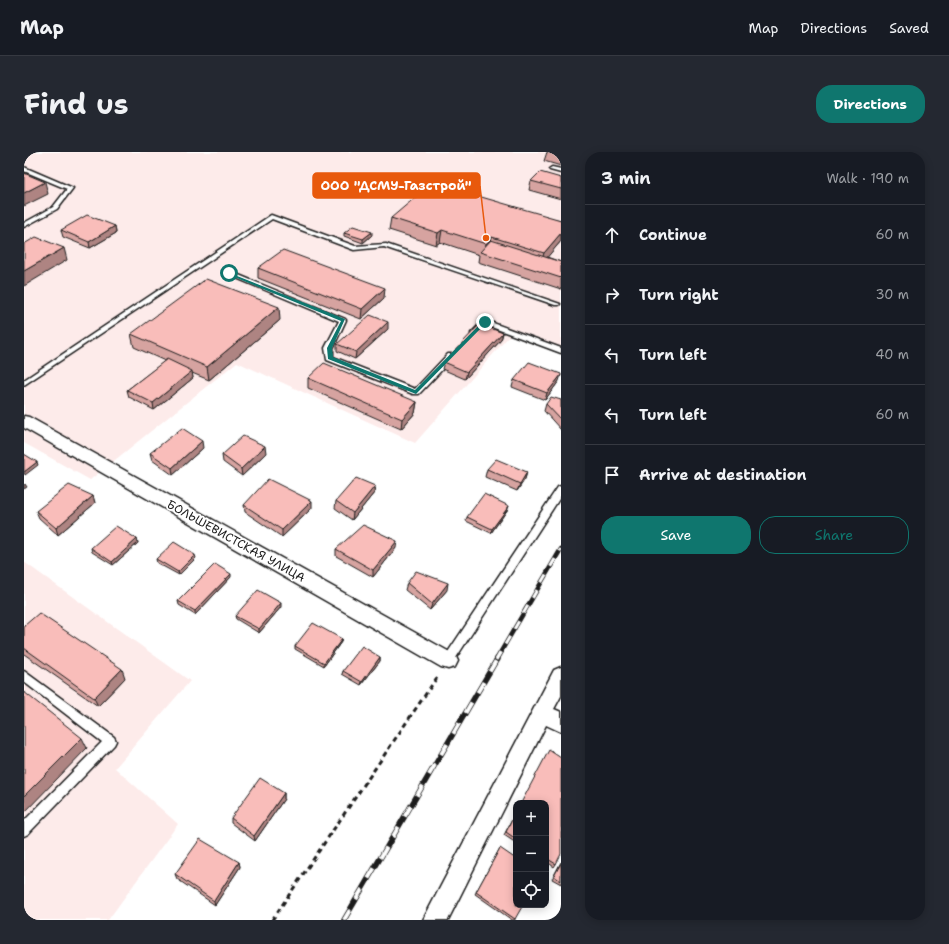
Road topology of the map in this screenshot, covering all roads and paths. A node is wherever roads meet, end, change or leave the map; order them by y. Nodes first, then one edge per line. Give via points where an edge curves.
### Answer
1 (24, 169) edge
2 (552, 169) dead end
3 (561, 171) edge
4 (24, 224) edge
5 (229, 273) dead end
6 (556, 304) dead end
7 (469, 338) edge
8 (458, 349) edge
9 (561, 351) edge
10 (24, 382) edge
11 (24, 421) edge
12 (561, 489) edge
13 (448, 661) junction
14 (24, 676) edge
15 (561, 676) edge
16 (552, 718) edge
17 (24, 830) edge
18 (272, 920) edge
19 (435, 920) edge

1 - 4 lane via 70,188 55,208
2 - 3 lane
5 - 8 lane via 344,320 329,348 330,358 416,392
6 - 10 lane via 384,245 354,248 271,218
7 - 9 lane via 485,322
11 - 13 street, БОЛЬШЕВИСТСКАЯ УЛИЦА
12 - 13 lane
13 - 18 path
14 - 17 lane via 110,741
15 - 16 street
16 - 19 street

